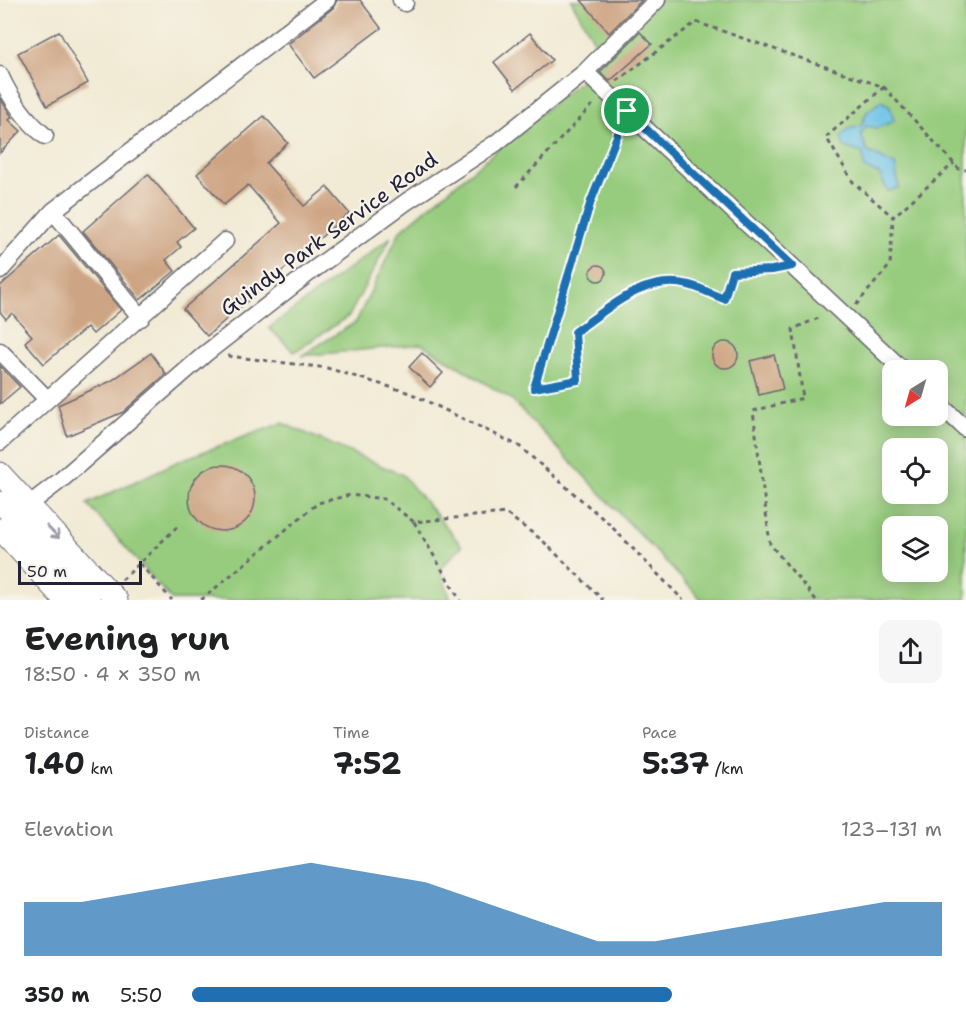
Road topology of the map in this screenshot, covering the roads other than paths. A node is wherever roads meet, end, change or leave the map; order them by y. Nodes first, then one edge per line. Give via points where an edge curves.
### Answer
1 (327, 0) edge
2 (657, 0) edge
3 (585, 72) junction
4 (0, 75) edge
5 (45, 136) dead end
6 (53, 212) junction
7 (225, 242) dead end
8 (0, 271) edge
9 (141, 318) junction
10 (0, 351) edge
11 (892, 360) edge
12 (47, 399) junction
13 (948, 412) edge
14 (966, 429) edge
15 (0, 442) edge
16 (0, 473) edge
17 (0, 502) edge
18 (27, 506) junction
19 (0, 529) edge
20 (113, 595) edge
21 (64, 600) edge
22 (90, 600) edge

1 - 6 lane
2 - 3 lane, Guindy Park Service Road
3 - 11 lane
3 - 18 lane, Guindy Park Service Road via 496,143 406,202 205,354
4 - 5 lane via 14,104
6 - 8 lane
6 - 9 lane
7 - 9 lane
9 - 12 lane
10 - 12 lane
12 - 15 lane
13 - 14 lane
16 - 18 main road
17 - 22 main road
18 -> 20 main road
19 - 21 main road

